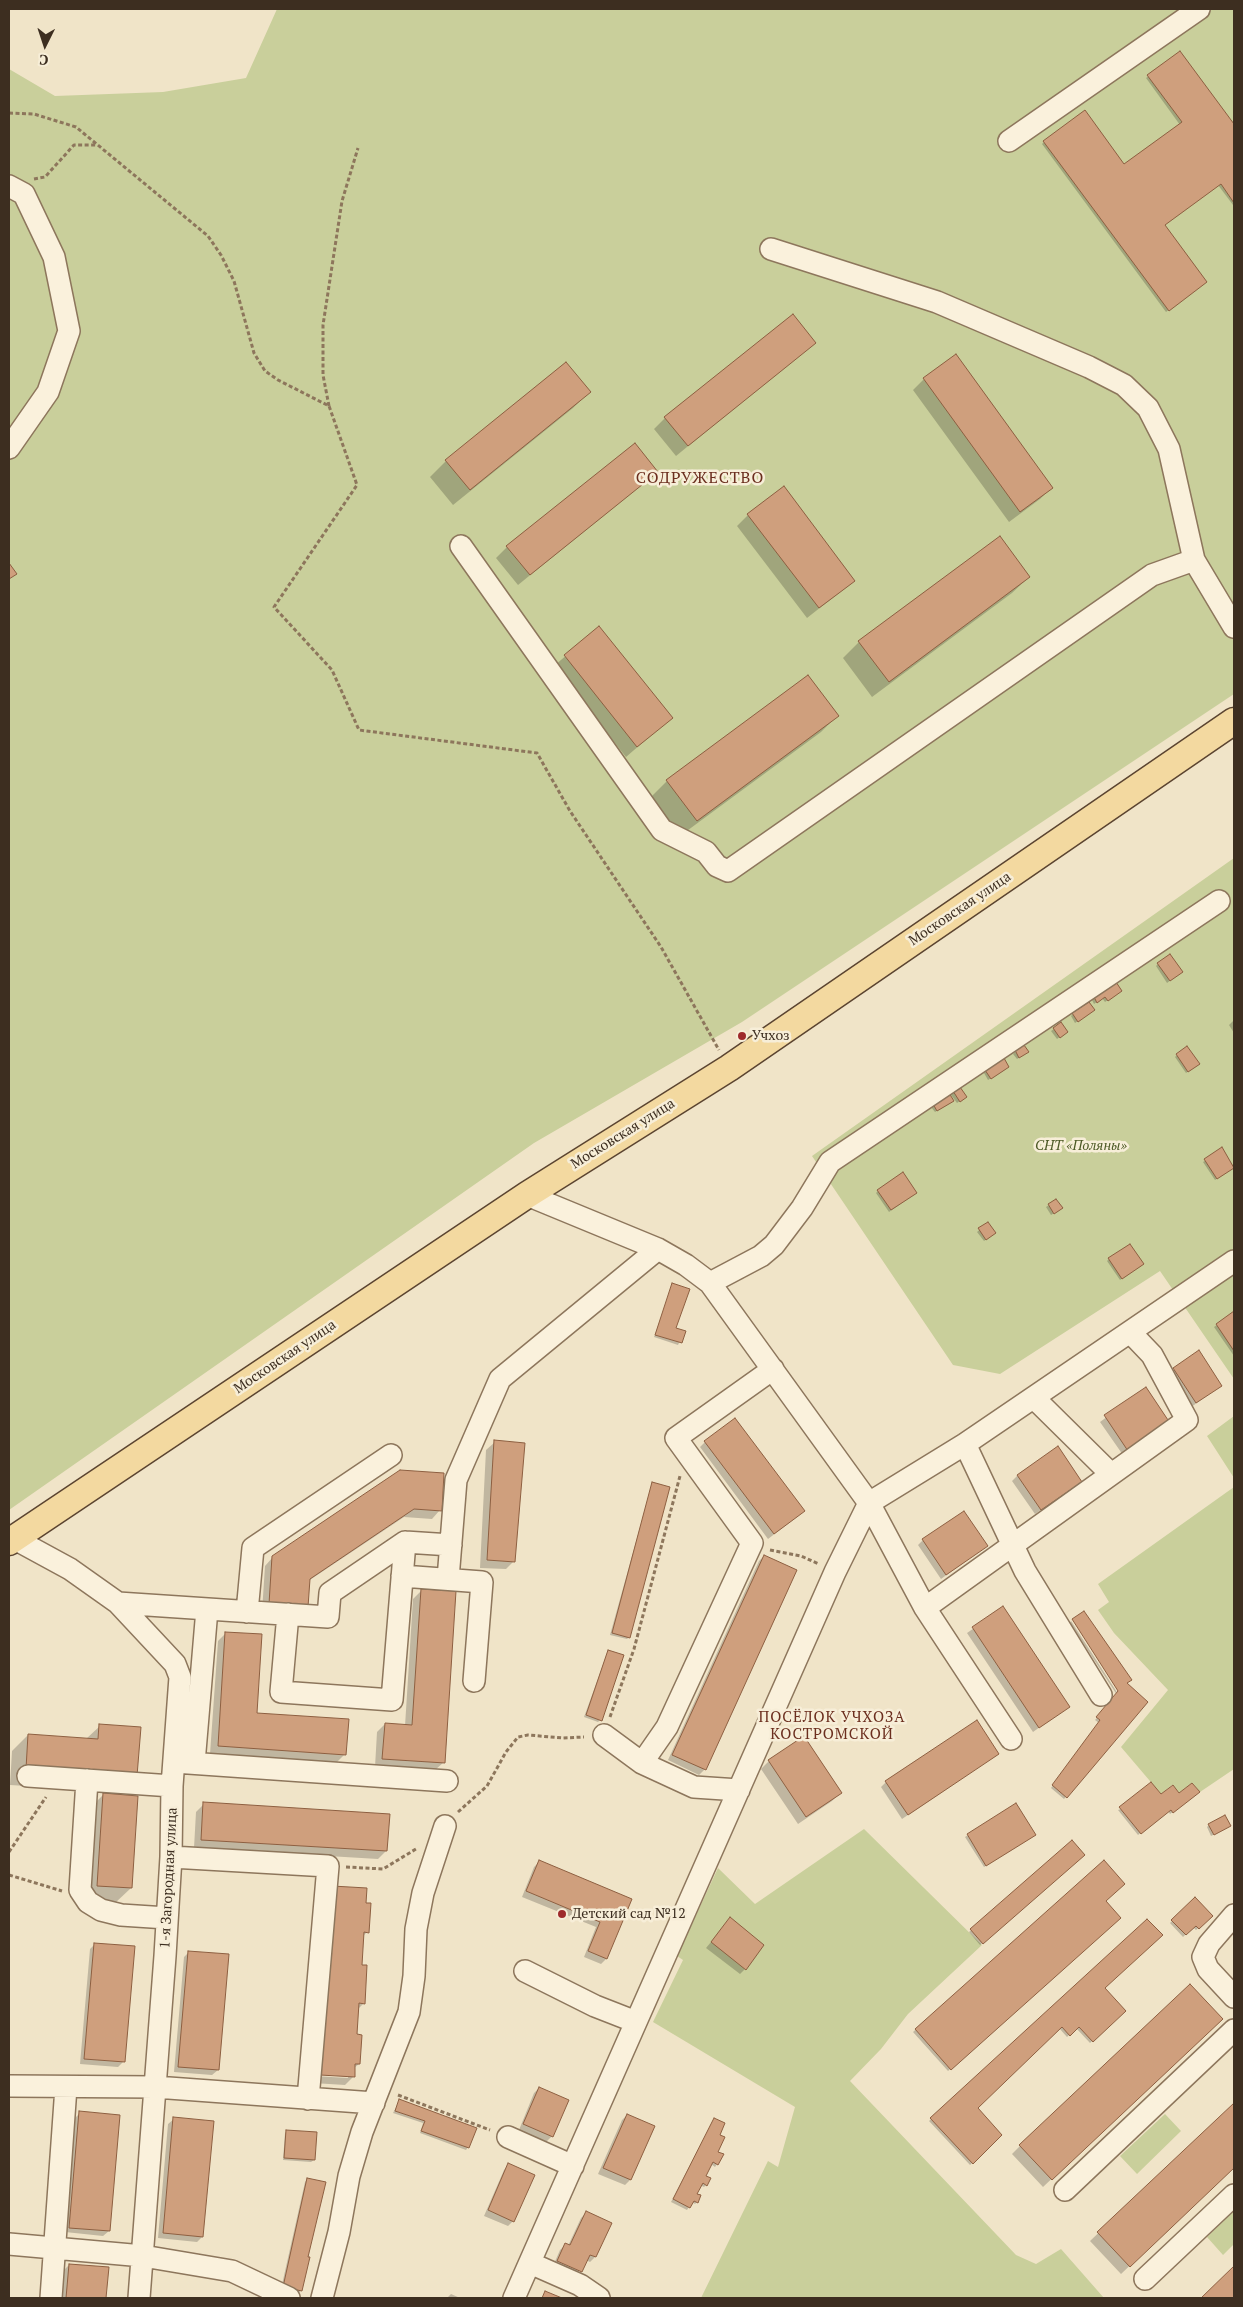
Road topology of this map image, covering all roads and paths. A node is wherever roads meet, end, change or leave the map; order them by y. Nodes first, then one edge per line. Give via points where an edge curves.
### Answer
1 (1199, 9) edge
2 (9, 113) edge
3 (1009, 141) dead end
4 (97, 144) junction
5 (358, 148) dead end
6 (18, 183) edge
7 (771, 249) dead end
8 (329, 406) junction
9 (9, 448) edge
10 (461, 546) dead end
11 (1194, 560) junction
12 (1234, 627) edge
13 (1234, 721) edge
14 (1219, 901) dead end
15 (729, 1068) junction
16 (527, 1195) junction
17 (658, 1249) junction
18 (1234, 1261) edge
19 (710, 1283) junction
20 (1130, 1332) junction
21 (773, 1369) junction
22 (1034, 1398) junction
23 (965, 1444) junction
24 (686, 1452) junction
25 (390, 1455) dead end
26 (1111, 1474) junction
27 (869, 1503) junction
28 (11, 1540) edge
29 (405, 1542) junction
30 (752, 1543) junction
31 (451, 1545) junction
32 (1012, 1545) junction
33 (835, 1572) junction
34 (402, 1576) junction
35 (448, 1579) junction
36 (118, 1602) junction
37 (925, 1608) junction
38 (207, 1609) junction
39 (247, 1612) junction
40 (288, 1614) junction
41 (474, 1681) dead end
42 (1101, 1695) dead end
43 (604, 1735) junction
44 (1011, 1739) dead end
45 (184, 1763) junction
46 (642, 1763) junction
47 (28, 1776) dead end
48 (60, 1778) junction
49 (87, 1780) junction
50 (446, 1781) dead end
51 (172, 1786) junction
52 (738, 1790) junction
53 (445, 1826) junction
54 (9, 1852) edge
55 (171, 1857) junction
56 (328, 1866) junction
57 (9, 1875) edge
58 (80, 1890) junction
59 (1234, 1915) edge
60 (167, 1918) junction
61 (525, 1971) dead end
62 (1234, 1998) edge
63 (636, 2022) junction
64 (1234, 2030) edge
65 (9, 2086) edge
66 (66, 2087) junction
67 (155, 2088) junction
68 (377, 2096) junction
69 (308, 2099) junction
70 (508, 2137) joint
71 (573, 2166) junction
72 (1065, 2190) dead end
73 (1234, 2195) edge
74 (9, 2244) edge
75 (55, 2248) junction
76 (143, 2256) junction
77 (530, 2263) junction
78 (1145, 2279) dead end
79 (51, 2298) edge
80 (139, 2298) edge
81 (289, 2298) edge
82 (322, 2298) edge
83 (514, 2298) edge
84 (599, 2298) edge

1 - 3 street
2 - 4 path via 54,119 76,127
4 - 6 path via 74,145 45,177
4 - 8 path via 208,236 234,282 254,353 265,371
5 - 8 path via 342,201 323,325 323,374
6 - 9 street via 54,256 69,331 48,392
7 - 11 street via 938,302 1124,385 1148,408 1169,449
8 - 15 path via 357,485 274,607 332,670 359,730 537,753 570,811 661,947
10 - 11 street via 662,830 706,852 717,866 728,871 1152,575
11 - 12 street
13 - 15 main road, Московская улица
14 - 19 street via 830,1162 802,1208 774,1245 761,1256
15 - 16 main road, Московская улица
16 - 17 street
16 - 28 main road, Московская улица
17 - 19 street
17 - 31 street via 500,1379 456,1480
18 - 20 street
19 - 21 street
20 - 22 street
20 - 26 street via 1152,1355 1187,1420
21 - 24 street via 676,1438
21 - 27 street
22 - 23 street
22 - 26 street
23 - 27 street
23 - 32 street
24 - 30 street
24 - 43 path via 634,1649
25 - 39 street via 252,1548
26 - 32 street
27 - 33 street
27 - 37 street
28 - 36 street, 1-я Загородная улица via 50,1557
29 - 31 street
29 - 34 street
29 - 40 street via 330,1593 328,1617
30 - 33 path via 780,1554 801,1556
30 - 46 street via 667,1727
31 - 35 street
32 - 37 street
32 - 42 street
33 - 52 street
34 - 35 street
34 - 40 street via 392,1700 282,1692
35 - 41 street via 482,1582
36 - 38 street
36 - 45 street, 1-я Загородная улица via 175,1664 180,1678
37 - 44 street
38 - 39 street
38 - 45 street
39 - 40 street
43 - 46 street
43 - 53 path via 518,1737 487,1786
45 - 50 street
45 - 51 street, 1-я Загородная улица
46 - 52 street via 694,1787
47 - 48 street
48 - 49 street
48 - 54 path
49 - 51 street
49 - 58 street
51 - 55 street, 1-я Загородная улица
52 - 63 street
53 - 56 path via 383,1869
53 - 68 street via 423,1893 409,2012
55 - 56 street
55 - 60 street, 1-я Загородная улица
56 - 69 street
57 - 58 path via 59,1891
58 - 60 street via 88,1902 101,1910
59 - 62 street via 1209,1944 1203,1957 1208,1969
60 - 67 street, 1-я Загородная улица
61 - 63 street via 595,2006
63 - 71 street
64 - 72 street
65 - 66 street
66 - 67 street
66 - 75 street
67 - 69 street
67 - 76 street, 1-я Загородная улица
68 - 69 street
68 - 70 path
68 - 82 street via 349,2176
70 - 71 street
71 - 77 street
73 - 78 street
74 - 75 street
75 - 76 street
75 - 79 street
76 - 80 street, 1-я Загородная улица
76 - 81 street via 232,2271
77 - 83 street
77 - 84 street via 580,2285

